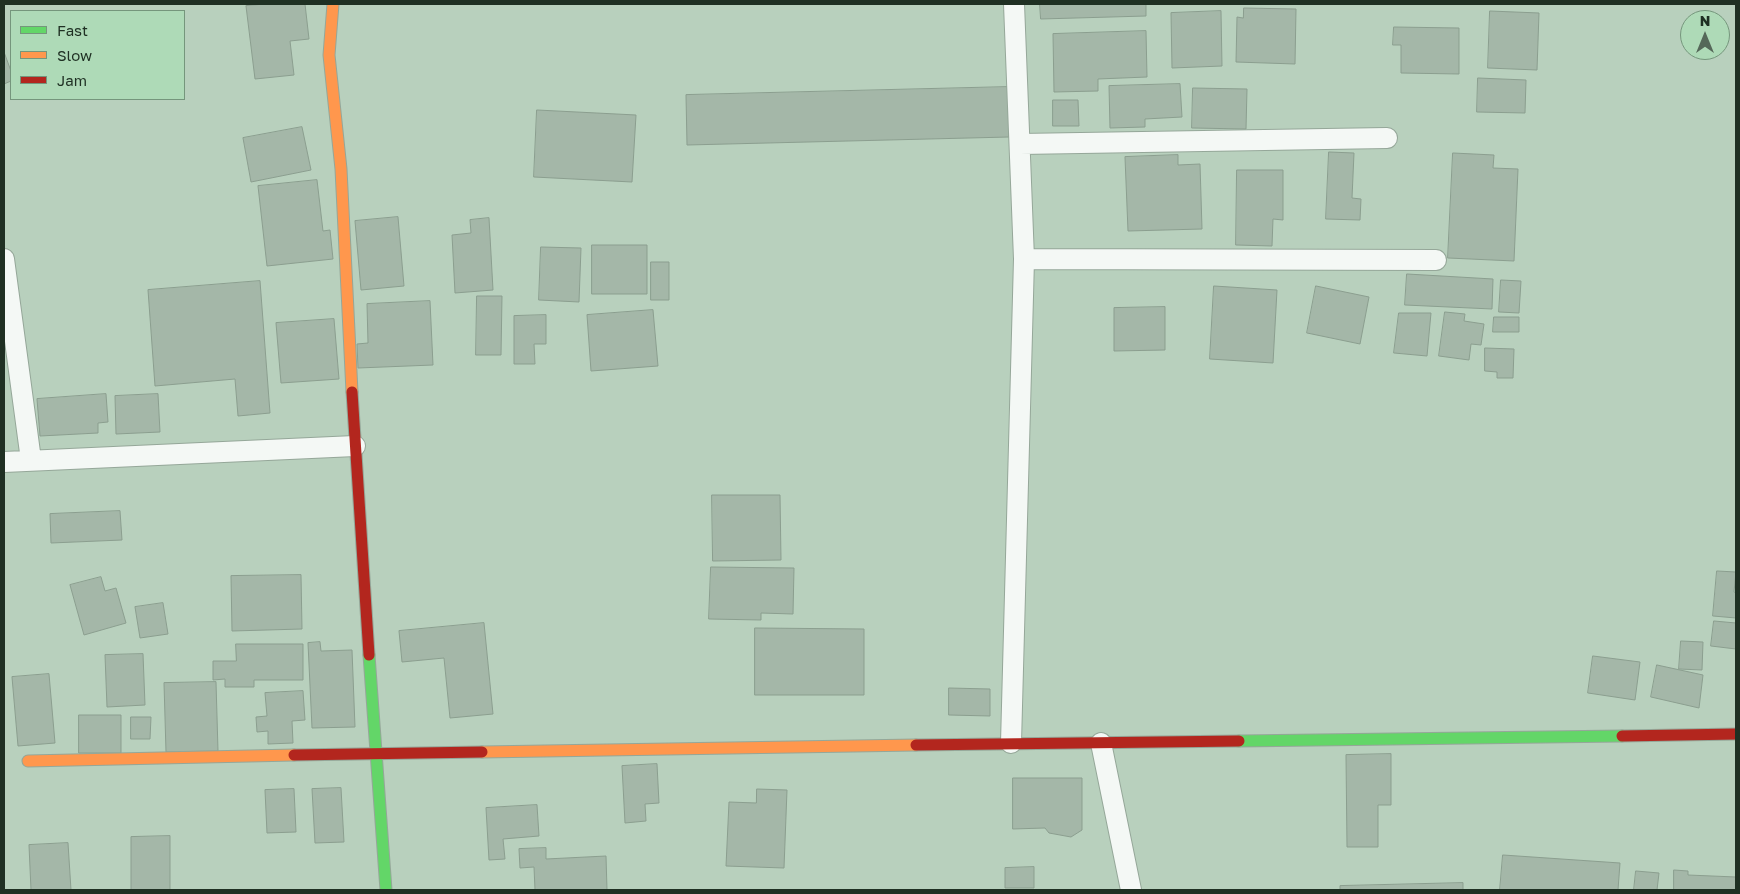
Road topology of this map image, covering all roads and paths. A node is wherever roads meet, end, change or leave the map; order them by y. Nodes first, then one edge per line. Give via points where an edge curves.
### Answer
1 (333, 4) edge
2 (1014, 4) edge
3 (1386, 138) dead end
4 (1020, 144) junction
5 (4, 259) edge
6 (1024, 259) junction
7 (1436, 260) dead end
8 (355, 446) junction
9 (31, 460) junction
10 (4, 462) edge
11 (1736, 734) edge
12 (1011, 742) junction
13 (1101, 742) junction
14 (374, 753) junction
15 (28, 761) dead end
16 (386, 890) edge
17 (1132, 890) edge

1 - 8 street via 329,55 341,169
2 - 4 street
3 - 4 street
4 - 6 street
5 - 9 street
6 - 7 street
6 - 12 street
8 - 9 street
8 - 14 street
9 - 10 street
11 - 13 street
12 - 13 street
12 - 14 street
13 - 17 street
14 - 15 street
14 - 16 street

